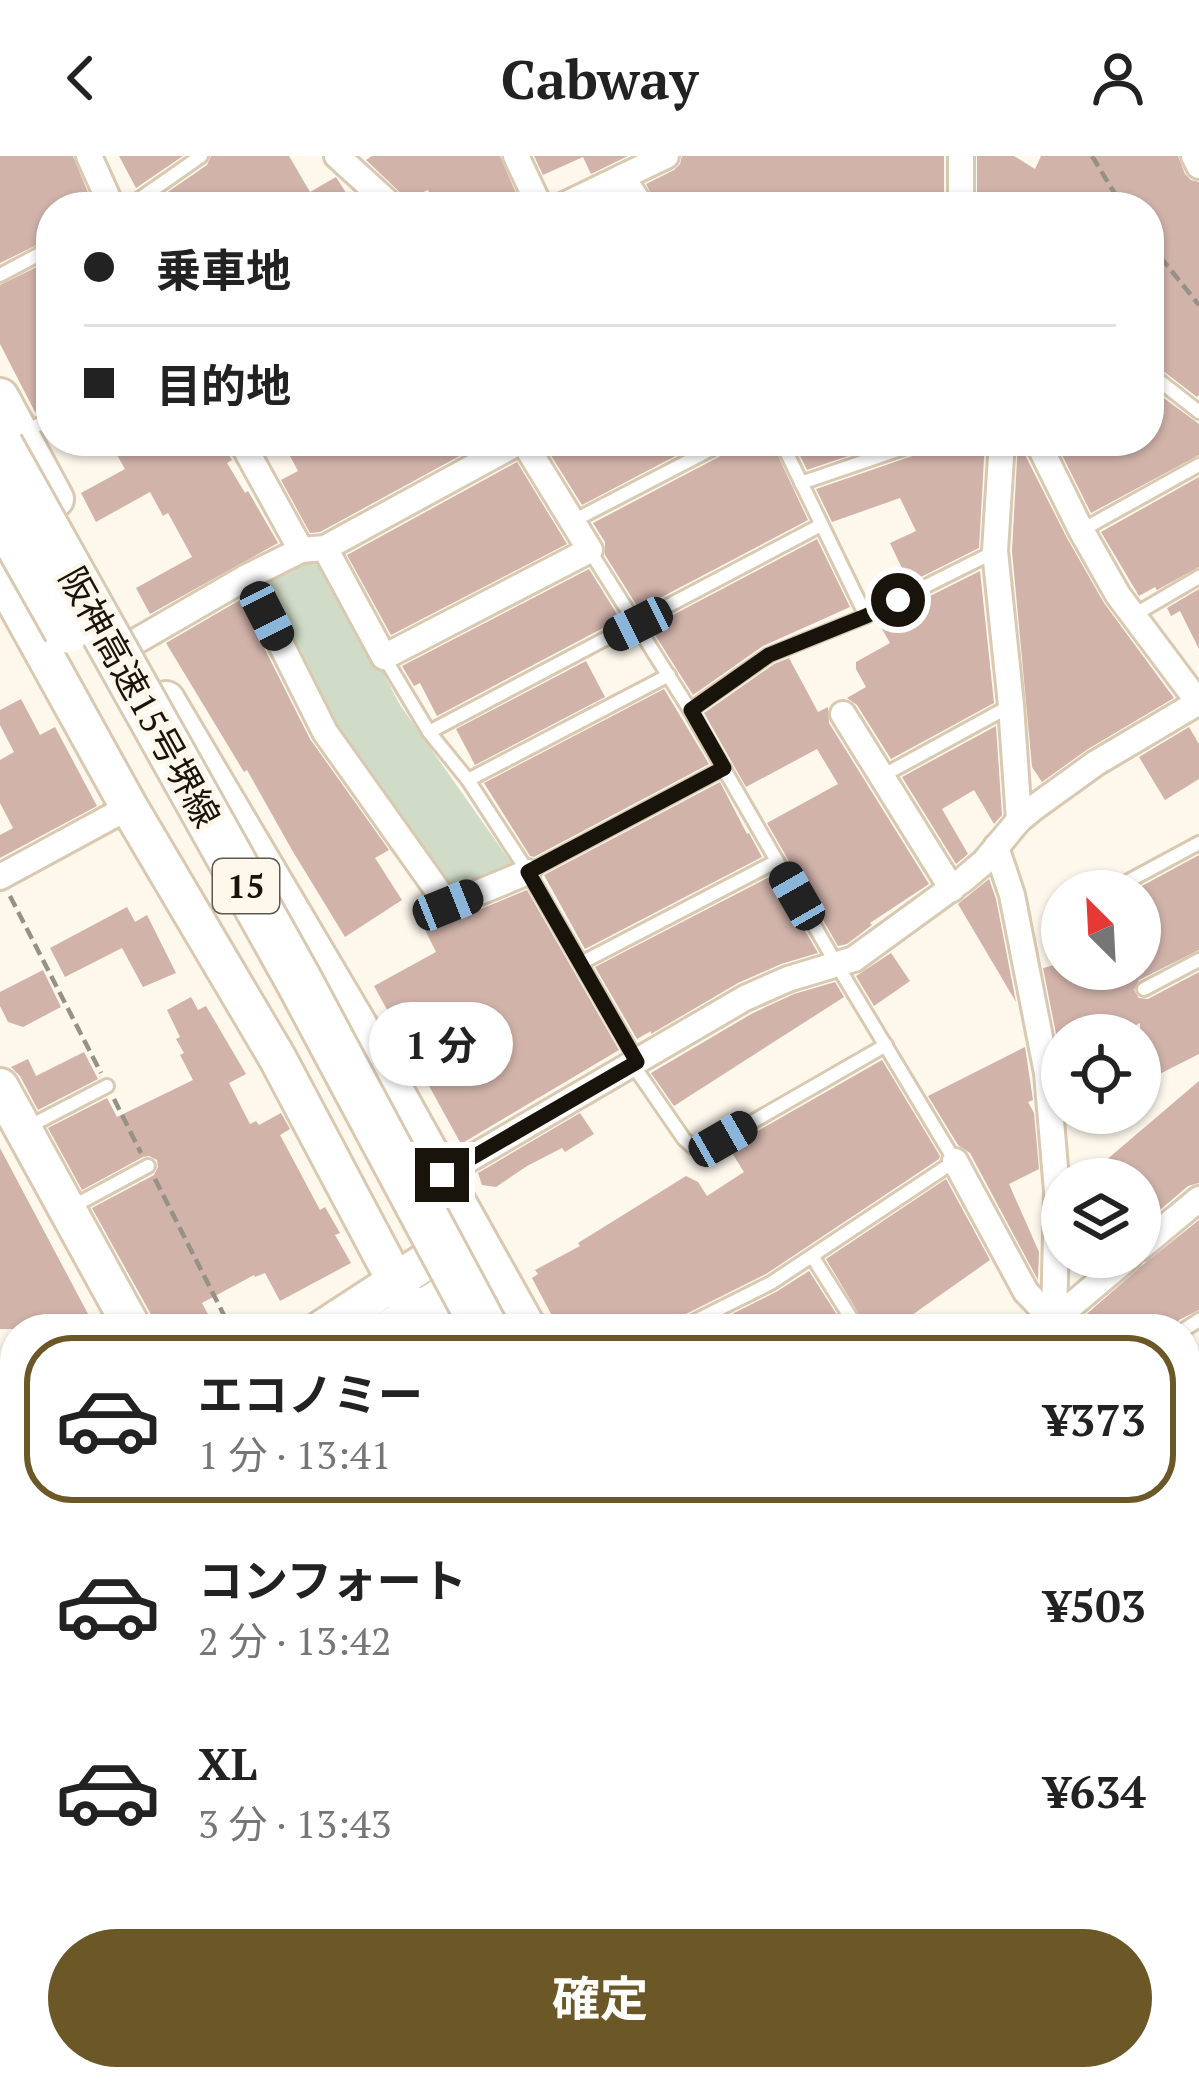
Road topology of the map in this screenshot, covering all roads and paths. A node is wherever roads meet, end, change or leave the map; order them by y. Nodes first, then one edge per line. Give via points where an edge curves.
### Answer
1 (89, 156) edge
2 (201, 156) edge
3 (337, 156) edge
4 (516, 156) edge
5 (961, 156) edge
6 (1092, 156) edge
7 (1194, 156) edge
8 (658, 158) edge
9 (1199, 166) edge
10 (622, 177) junction
11 (105, 192) edge
12 (149, 192) edge
13 (377, 192) edge
14 (533, 192) edge
15 (591, 192) edge
16 (632, 192) edge
17 (960, 192) edge
18 (1114, 192) edge
19 (36, 256) edge
20 (1164, 262) edge
21 (0, 275) edge
22 (1199, 305) edge
23 (1164, 384) edge
24 (0, 397) edge
25 (1199, 412) edge
26 (24, 433) edge
27 (251, 456) edge
28 (493, 456) edge
29 (531, 456) edge
30 (698, 456) edge
31 (788, 456) edge
32 (879, 456) edge
33 (1001, 456) edge
34 (1044, 456) edge
35 (1199, 465) edge
36 (801, 482) junction
37 (0, 511) edge
38 (572, 521) junction
39 (821, 525) junction
40 (1081, 530) junction
41 (313, 549) junction
42 (590, 550) junction
43 (995, 551) junction
44 (0, 574) edge
45 (247, 577) junction
46 (1199, 577) edge
47 (1133, 615) junction
48 (866, 616) junction
49 (638, 624) junction
50 (133, 643) junction
51 (384, 657) junction
52 (669, 675) junction
53 (1199, 702) edge
54 (1011, 705) junction
55 (691, 710) junction
56 (843, 714) dead end
57 (429, 732) junction
58 (724, 768) junction
59 (882, 776) junction
60 (468, 781) junction
61 (129, 807) junction
62 (1018, 820) junction
63 (1199, 843) edge
64 (996, 847) junction
65 (777, 861) junction
66 (1149, 870) edge
67 (528, 872) junction
68 (0, 877) edge
69 (952, 889) junction
70 (1199, 960) edge
71 (581, 963) junction
72 (837, 965) junction
73 (1161, 980) edge
74 (886, 1045) junction
75 (635, 1064) junction
76 (107, 1086) dead end
77 (0, 1087) edge
78 (23, 1129) junction
79 (955, 1160) junction
80 (148, 1166) dead end
81 (442, 1175) junction
82 (1199, 1198) edge
83 (68, 1209) junction
84 (1161, 1230) edge
85 (474, 1231) junction
86 (812, 1256) junction
87 (493, 1264) junction
88 (1107, 1278) edge
89 (404, 1313) edge
90 (126, 1314) edge
91 (450, 1314) edge
92 (477, 1314) edge
93 (520, 1314) edge
94 (709, 1314) edge
95 (849, 1314) edge
96 (1048, 1314) edge
97 (1058, 1314) edge
98 (1069, 1314) edge

1 - 11 street
2 - 12 lane
3 - 13 street
4 - 14 street
5 - 17 street
6 - 18 path
7 - 9 street
8 - 10 street
10 - 15 street
10 - 16 street
19 - 21 lane
20 - 22 path
23 - 25 lane
24 - 26 street
26 - 50 street
26 - 92 highway, 阪神高速15号堺線 / 15, bridge via 299,981
27 - 41 street
28 - 41 street
29 - 38 street
30 - 38 lane
31 - 36 lane
32 - 36 lane
33 - 43 street
34 - 40 street
35 - 40 lane
36 - 39 lane
37 - 91 highway, 阪神高速15号堺線 / 15, bridge
38 - 42 street
39 - 48 lane
39 - 49 lane
40 - 47 street
41 - 45 street
41 - 51 street
42 - 49 lane
42 - 51 street
43 - 48 lane
43 - 54 street
44 - 61 street
45 - 50 street
45 - 67 street via 325,732 448,905
46 - 47 lane
47 - 53 street
48 - 55 lane via 769,655
49 - 52 lane
49 - 57 lane
50 - 81 street
51 - 57 lane
52 - 55 lane
52 - 60 lane
53 - 62 street
54 - 59 lane
54 - 62 street
55 - 58 lane
56 - 59 street
57 - 60 lane
58 - 65 lane
58 - 67 lane
59 - 69 street
60 - 67 lane
61 - 68 street
61 - 89 street via 278,1059
62 - 64 street
63 - 66 lane
64 - 69 street
64 - 97 street via 1047,1073
65 - 71 lane
65 - 72 lane
67 - 71 lane
69 - 72 street
70 - 73 lane
71 - 75 lane
72 - 74 lane
72 - 75 street via 765,988
74 - 75 lane via 712,1145 693,1147
74 - 79 lane
75 - 81 street
76 - 78 lane
77 - 78 street
78 - 83 street
79 - 86 lane
79 - 96 street via 1026,1292
80 - 83 lane
81 - 85 street
82 - 84 street
83 - 90 street
85 - 87 street
85 - 89 street
86 - 94 lane
86 - 95 lane
87 - 89 street
87 - 93 street
88 - 98 street

